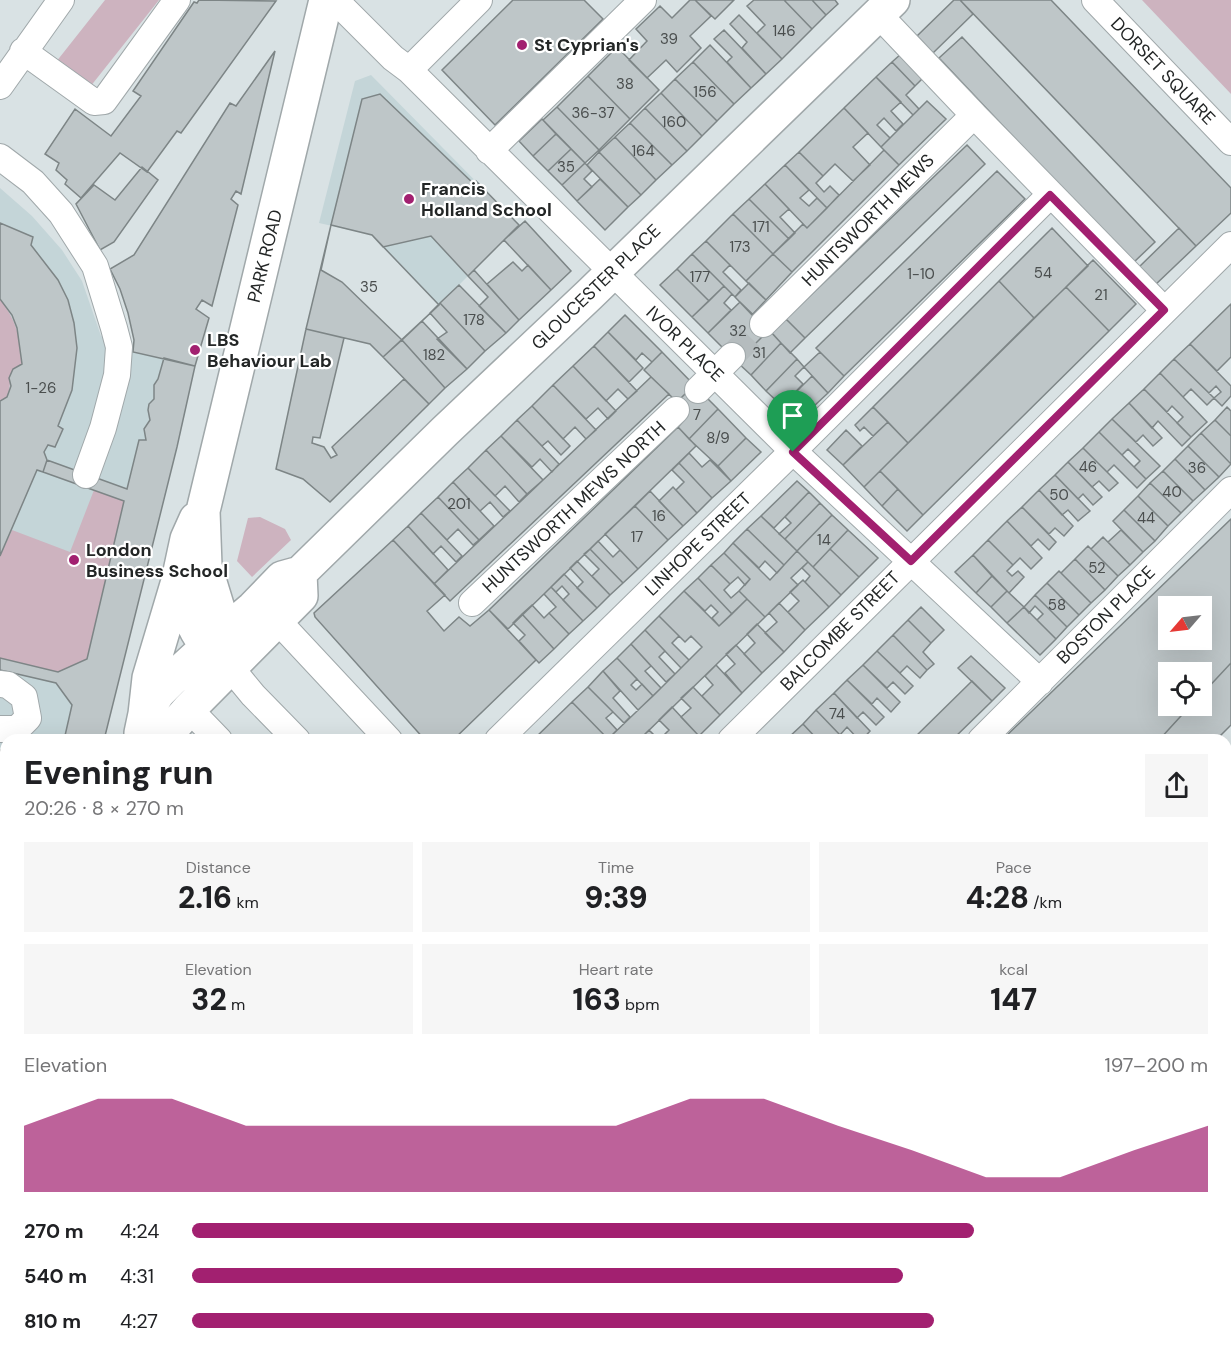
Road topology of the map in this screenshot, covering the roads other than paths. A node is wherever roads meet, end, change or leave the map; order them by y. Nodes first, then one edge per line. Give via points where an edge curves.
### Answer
1 (61, 0) edge
2 (177, 0) edge
3 (326, 0) edge
4 (335, 0) edge
5 (479, 0) edge
6 (643, 0) edge
7 (1095, 0) edge
8 (885, 7) edge
9 (23, 51) junction
10 (409, 70) junction
11 (0, 86) edge
12 (974, 115) junction
13 (1231, 142) edge
14 (489, 151) junction
15 (0, 158) edge
16 (1050, 195) junction
17 (1231, 245) edge
18 (612, 272) junction
19 (1164, 310) junction
20 (763, 324) tunnel mouth
21 (676, 410) dead end
22 (793, 452) junction
23 (86, 475) dead end
24 (1231, 490) edge
25 (203, 511) junction
26 (911, 561) junction
27 (300, 573) junction
28 (178, 581) junction
29 (472, 603) dead end
30 (277, 620) junction
31 (220, 649) junction
32 (1040, 682) junction
33 (0, 684) edge
34 (189, 709) junction
35 (0, 729) edge
36 (158, 734) edge
37 (213, 734) edge
38 (291, 734) edge
39 (383, 734) edge
40 (504, 734) edge
41 (737, 734) edge
42 (987, 734) edge

1 - 9 street
2 - 9 street via 104,101 94,102
3 - 25 highway, PARK ROAD
4 - 10 street, IVOR PLACE
5 - 10 street
6 - 14 street
7 - 13 street, DORSET SQUARE
8 - 12 street
8 - 18 highway, GLOUCESTER PLACE
9 - 11 street
10 - 14 street, IVOR PLACE
12 - 16 street
12 - 20 street, HUNTSWORTH MEWS
14 - 18 street, IVOR PLACE
15 - 23 street via 33,182 60,213 116,307 117,375
16 - 19 street
16 - 22 street, LINHOPE STREET
17 - 19 street, BALCOMBE STREET
18 - 22 street, IVOR PLACE
18 - 27 highway, GLOUCESTER PLACE
19 - 26 street, BALCOMBE STREET
21 - 29 street, HUNTSWORTH MEWS NORTH
22 - 26 street, IVOR PLACE
22 - 40 street, LINHOPE STREET
24 - 32 street, BOSTON PLACE
25 - 28 highway, PARK ROAD via 190,529
25 - 31 highway, PARK ROAD via 205,566
26 - 32 street, IVOR PLACE
26 - 41 street, BALCOMBE STREET
27 - 30 highway via 301,596
27 - 31 highway, GLOUCESTER PLACE via 282,578
28 - 31 highway via 190,615
28 - 36 highway, PARK ROAD via 149,678
30 - 31 highway
30 - 39 street
31 - 34 highway
31 - 36 highway via 158,693
31 - 38 street via 253,695
32 - 42 street, BOSTON PLACE
33 - 35 street via 24,697 28,718 17,729
34 - 36 highway
34 - 37 street

